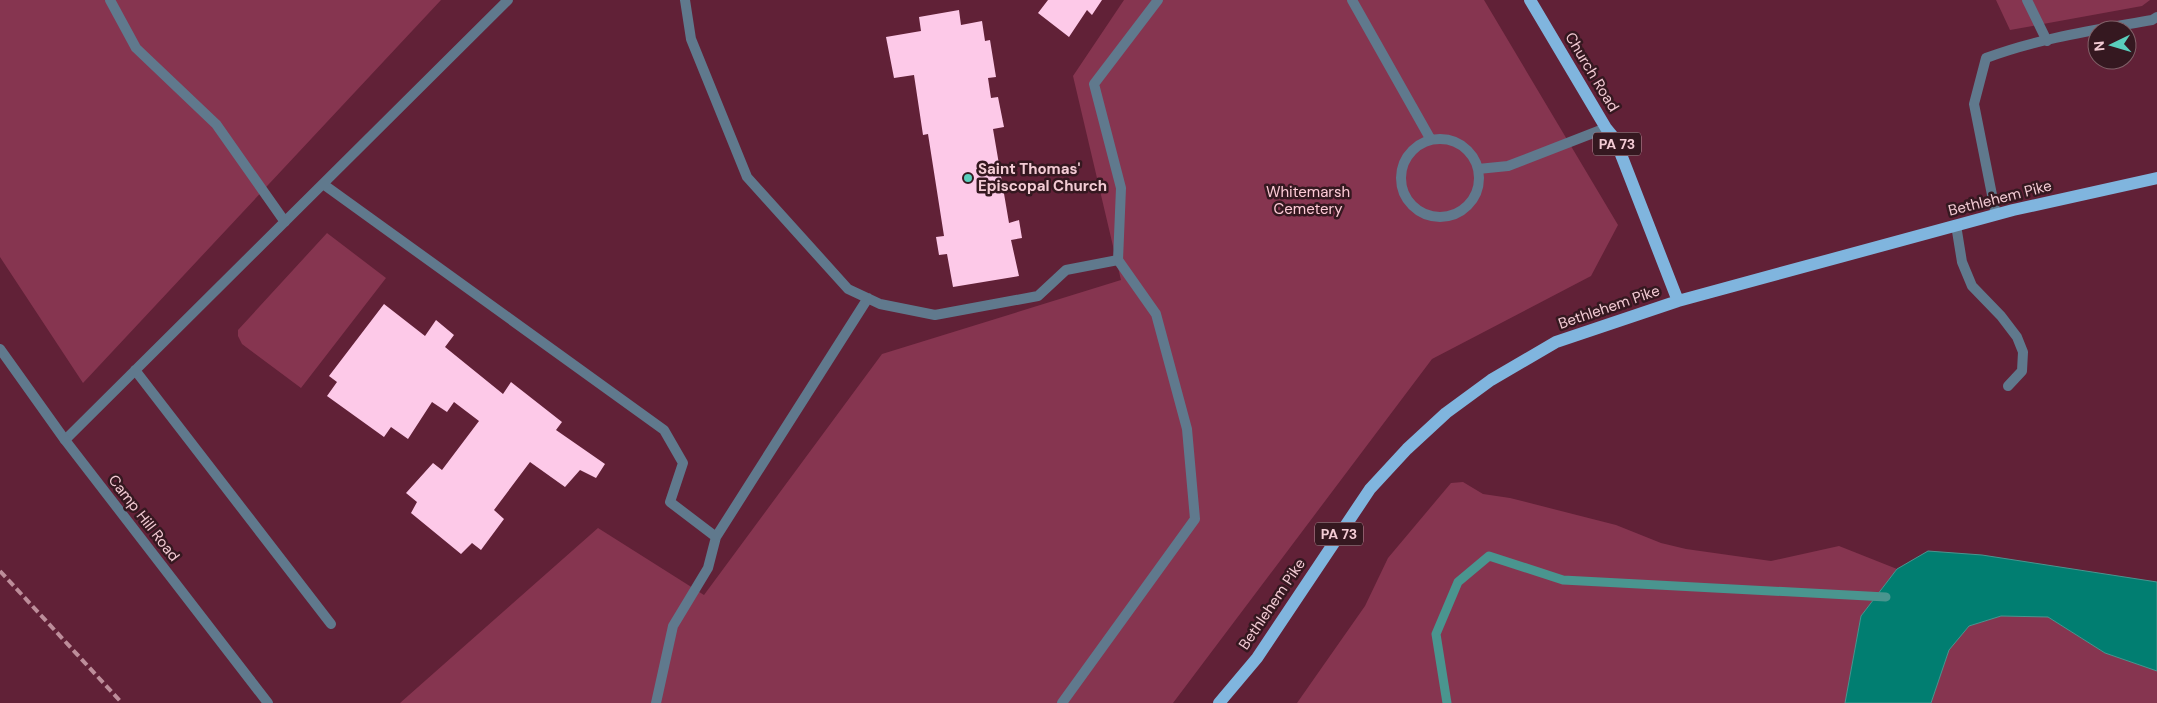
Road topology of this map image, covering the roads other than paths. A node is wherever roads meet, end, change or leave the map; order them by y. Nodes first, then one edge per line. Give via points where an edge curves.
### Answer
1 (110, 0) edge
2 (508, 0) edge
3 (685, 0) edge
4 (1158, 0) edge
5 (1352, 0) edge
6 (1530, 0) edge
7 (2027, 0) edge
8 (2157, 17) edge
9 (2047, 41) junction
10 (1606, 128) junction
11 (1432, 140) junction
12 (1478, 169) junction
13 (2157, 178) edge
14 (323, 184) junction
15 (1996, 215) junction
16 (285, 222) junction
17 (1956, 226) junction
18 (1118, 260) junction
19 (868, 298) junction
20 (1678, 300) junction
21 (0, 349) edge
22 (135, 370) junction
23 (2008, 386) dead end
24 (65, 440) junction
25 (716, 537) junction
26 (331, 624) dead end
27 (268, 703) edge
28 (656, 703) edge
29 (1062, 703) edge
30 (1219, 703) edge

1 - 16 street via 136,48 216,124
2 - 14 street
3 - 19 street via 691,39 747,177 848,289
4 - 18 street via 1094,84 1121,188
5 - 11 street
6 - 10 main road, Church Road / PA 73
7 - 9 street
8 - 9 street
9 - 15 street via 2018,46 1986,58 1974,104
10 - 12 street via 1508,166
10 - 20 main road, Church Road / PA 73 via 1615,139
11 - 12 street via 1449,141 1465,149
11 - 12 street via 1420,145 1403,166 1404,191 1420,212 1432,217 1458,214 1476,195
13 - 15 main road, Bethlehem Pike
14 - 16 street
14 - 25 street via 664,430 683,463 670,502
15 - 17 main road, Bethlehem Pike
16 - 22 street
17 - 20 main road, Bethlehem Pike
17 - 23 street via 1962,262 1972,286 2001,316 2017,337 2023,352 2022,371
18 - 19 street via 1066,270 1038,296 935,315 880,304
18 - 29 street via 1156,314 1187,429 1195,519
19 - 25 street
20 - 30 main road, Bethlehem Pike / PA 73 via 1556,342 1491,380 1446,413 1370,489 1257,658
21 - 24 street, Camp Hill Road
22 - 24 street
22 - 26 street
24 - 27 street, Camp Hill Road
25 - 28 street via 708,568 673,626

